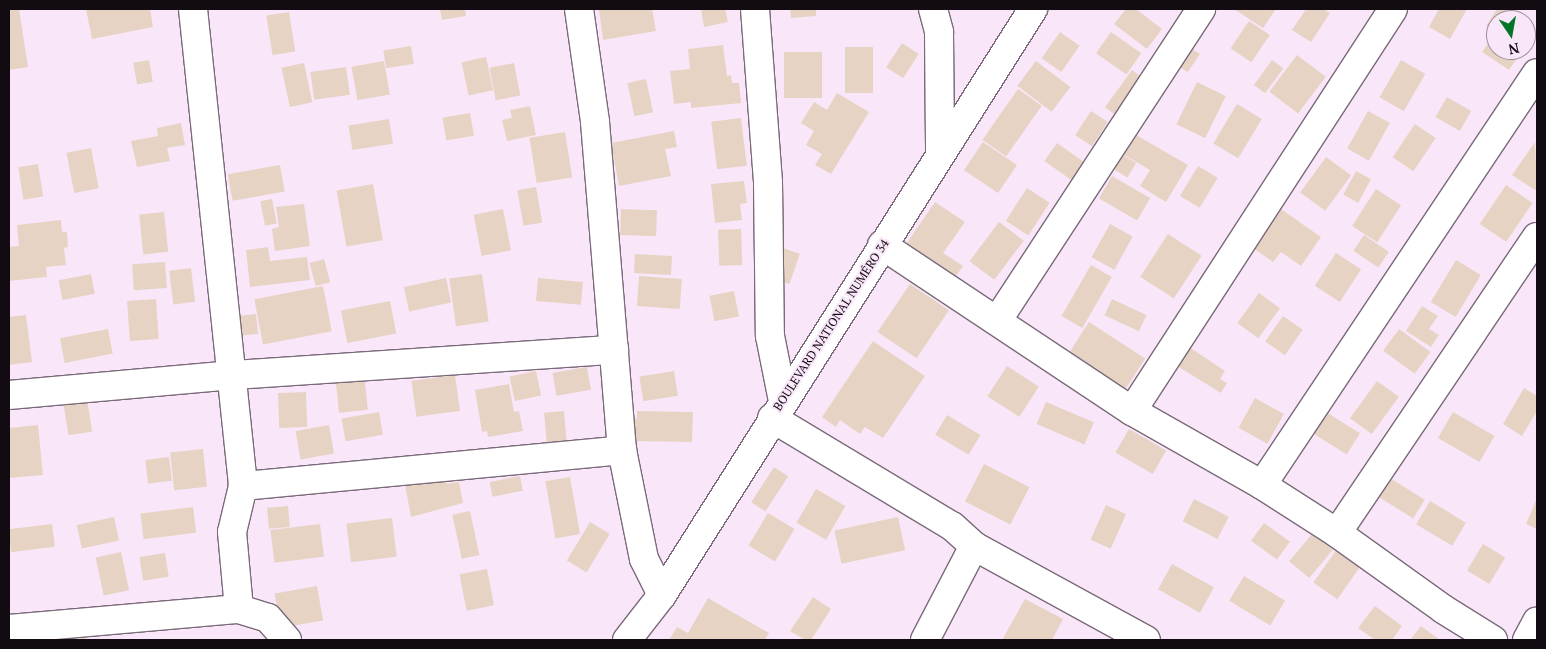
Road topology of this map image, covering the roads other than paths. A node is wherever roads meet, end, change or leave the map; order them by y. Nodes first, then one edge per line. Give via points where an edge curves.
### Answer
1 (193, 9) edge
2 (579, 9) edge
3 (755, 9) edge
4 (933, 9) edge
5 (1033, 9) edge
6 (1201, 9) edge
7 (1393, 9) edge
8 (1537, 73) edge
9 (940, 154) junction
10 (1537, 237) edge
11 (882, 245) junction
12 (997, 320) junction
13 (614, 350) junction
14 (233, 375) junction
15 (9, 395) edge
16 (777, 409) junction
17 (1132, 411) junction
18 (622, 450) junction
19 (1262, 485) junction
20 (243, 486) junction
21 (1337, 533) junction
22 (974, 546) junction
23 (662, 595) junction
24 (239, 609) junction
25 (1537, 621) edge
26 (9, 629) edge
27 (287, 640) edge
28 (628, 640) edge
29 (925, 640) edge
30 (1146, 640) edge
31 (1493, 640) edge
32 (1527, 640) edge

1 - 14 street
2 - 13 street via 595,122
3 - 16 street via 768,182 770,336
4 - 9 street via 938,32
5 - 9 street, BOULEVARD NATIONAL NUMÉRO 34
6 - 12 street
7 - 17 street
8 - 19 street
9 - 11 street, BOULEVARD NATIONAL NUMÉRO 34
10 - 21 street
11 - 12 street
11 - 16 street, BOULEVARD NATIONAL NUMÉRO 34
12 - 17 street
13 - 14 street
13 - 18 street
14 - 15 street
14 - 20 street
16 - 22 street via 952,526
16 - 23 street, BOULEVARD NATIONAL NUMÉRO 34
17 - 19 street
18 - 20 street
18 - 23 street via 644,559
19 - 21 street
20 - 24 street via 232,532
21 - 31 street via 1442,610
22 - 29 street
22 - 30 street
23 - 28 street, BOULEVARD NATIONAL NUMÉRO 34
24 - 26 street
24 - 27 street via 268,618
25 - 32 street

